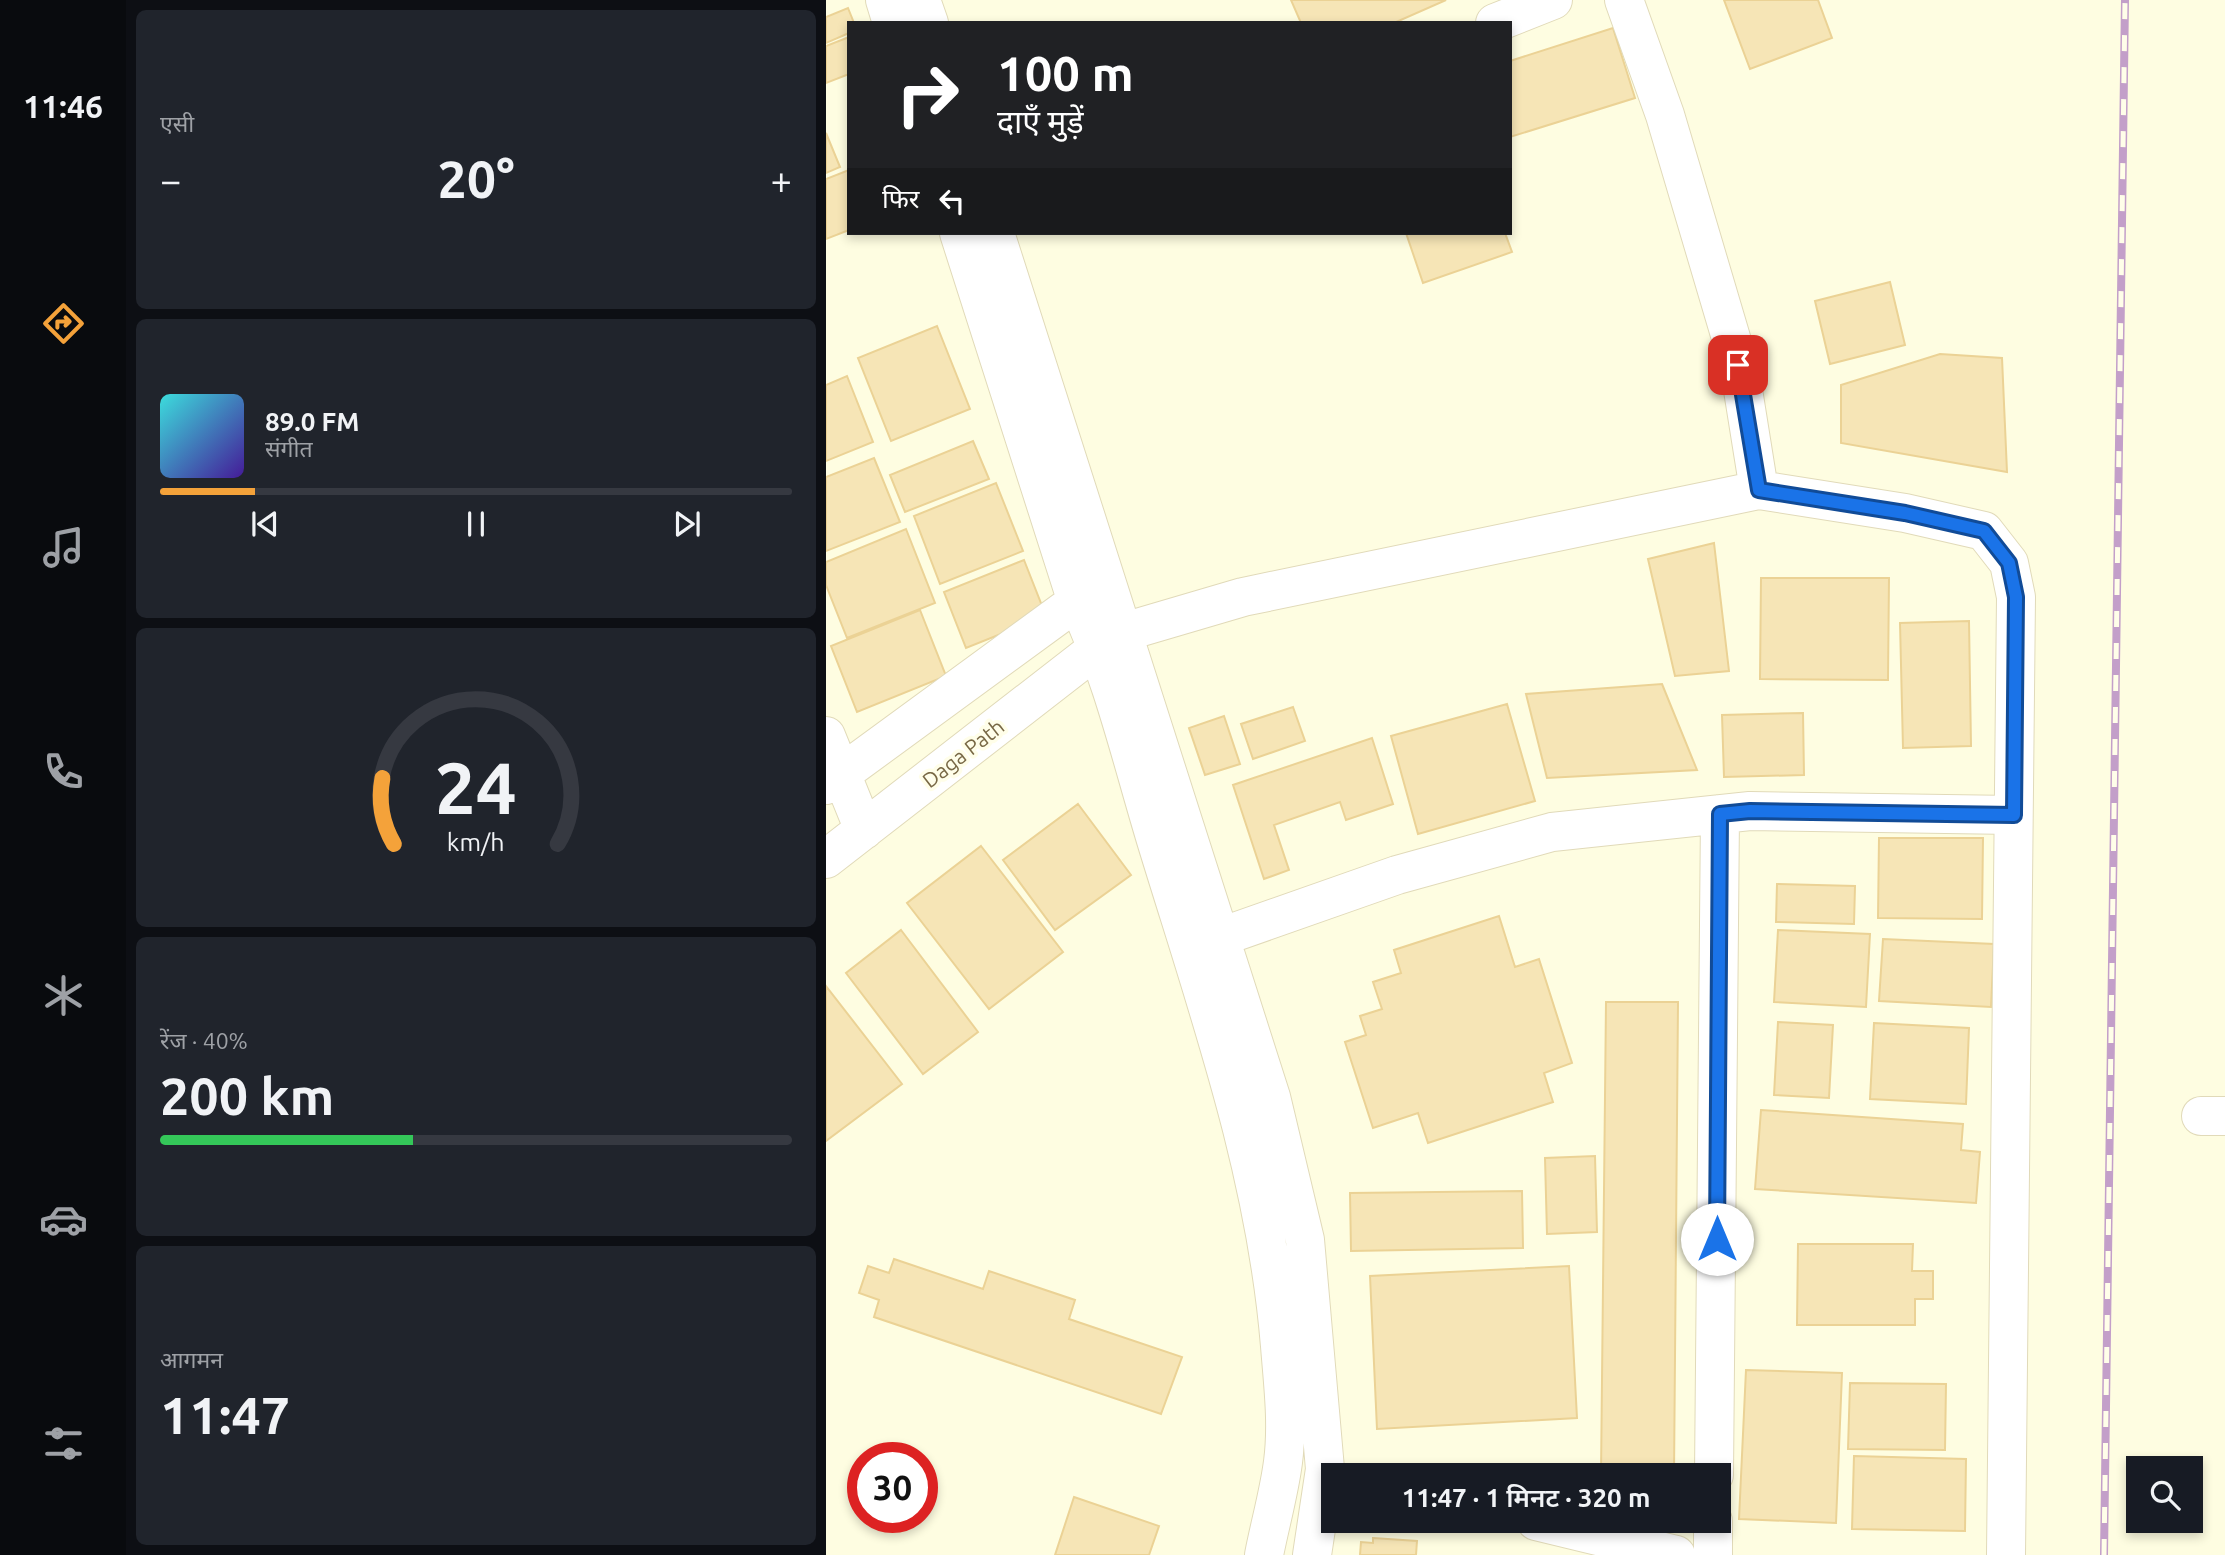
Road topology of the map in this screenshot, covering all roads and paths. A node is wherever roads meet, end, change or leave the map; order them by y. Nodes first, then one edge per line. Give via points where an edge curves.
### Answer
1 (885, 0) edge
2 (921, 0) edge
3 (1553, 0) edge
4 (1624, 0) edge
5 (891, 21) edge
6 (928, 21) edge
7 (1500, 21) edge
8 (960, 235) edge
9 (996, 235) edge
10 (1759, 490) junction
11 (1092, 590) junction
12 (1111, 640) junction
13 (826, 736) edge
14 (833, 780) edge
15 (1720, 814) junction
16 (2014, 815) junction
17 (864, 830) junction
18 (826, 859) edge
19 (1204, 942) junction
20 (1283, 1461) junction
21 (1337, 1463) edge
22 (1714, 1463) edge
23 (1321, 1469) edge
24 (1321, 1526) edge
25 (1585, 1533) edge
26 (1713, 1533) edge
27 (1264, 1555) edge
28 (1312, 1555) edge
29 (1676, 1555) edge
30 (1713, 1555) edge
31 (2006, 1555) edge

1 - 5 street
2 - 6 street
3 - 7 street
4 - 10 street via 1665,116 1738,365
8 - 11 street
9 - 11 street
10 - 12 street via 1243,597
10 - 16 street via 1905,513 1984,531 2009,563 2016,597
11 - 12 street
11 - 14 street
12 - 17 street, Daga Path
12 - 19 street
13 - 14 street
14 - 17 street
15 - 16 street
15 - 19 street via 1552,832 1397,875
15 - 22 street
16 - 31 street
17 - 18 street, Daga Path
19 - 20 street via 1276,1299
19 - 21 street via 1270,1097 1305,1240
20 - 23 street
20 - 27 street
24 - 28 street
25 - 29 street
26 - 30 street

